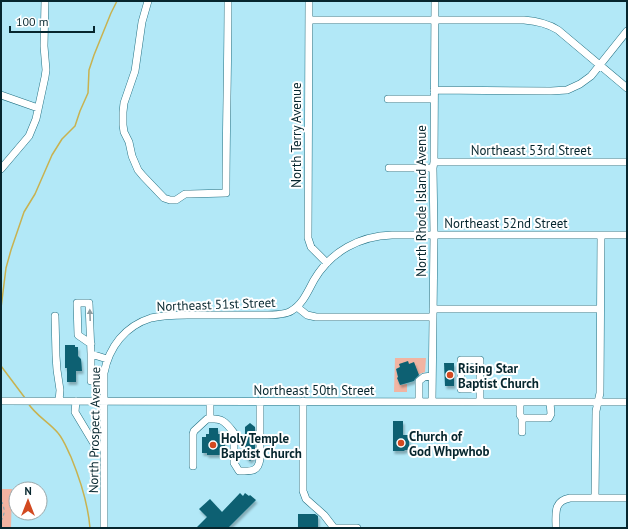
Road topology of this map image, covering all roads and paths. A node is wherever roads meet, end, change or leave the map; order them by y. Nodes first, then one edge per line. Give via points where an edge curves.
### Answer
1 (45, 1) edge
2 (148, 1) edge
3 (228, 1) edge
4 (309, 1) edge
5 (435, 1) edge
6 (309, 20) junction
7 (434, 20) junction
8 (627, 31) edge
9 (599, 65) junction
10 (627, 88) edge
11 (434, 90) junction
12 (1, 96) edge
13 (388, 99) dead end
14 (434, 99) junction
15 (38, 108) junction
16 (627, 162) edge
17 (434, 165) junction
18 (1, 168) edge
19 (389, 168) dead end
20 (434, 235) junction
21 (601, 235) junction
22 (627, 235) edge
23 (327, 263) junction
24 (296, 307) junction
25 (600, 309) junction
26 (433, 313) junction
27 (55, 316) dead end
28 (141, 322) joint
29 (91, 344) junction
30 (91, 354) junction
31 (108, 360) junction
32 (432, 376) junction
33 (104, 381) junction
34 (480, 389) junction
35 (1, 401) edge
36 (59, 401) junction
37 (76, 401) junction
38 (104, 401) junction
39 (210, 402) junction
40 (260, 402) junction
41 (303, 402) junction
42 (419, 402) junction
43 (432, 402) junction
44 (480, 402) junction
45 (520, 402) junction
46 (550, 402) junction
47 (598, 402) junction
48 (627, 402) edge
49 (522, 418) junction
50 (210, 419) junction
51 (522, 432) dead end
52 (104, 448) junction
53 (193, 466) dead end
54 (595, 498) junction
55 (627, 498) edge
56 (1, 502) edge
57 (1, 521) edge
58 (104, 528) edge
59 (334, 528) edge
60 (344, 528) edge
61 (357, 528) edge
62 (556, 528) edge

1 - 15 street via 46,70
2 - 3 street via 142,22 135,71 124,103 123,125 138,170 164,198 173,201 185,194 226,193
4 - 6 street, North Terry Avenue
5 - 7 street, North Rhode Island Avenue
6 - 7 street
6 - 23 street, North Terry Avenue via 308,238 314,251
7 - 9 street via 541,22 558,30
7 - 11 street, North Rhode Island Avenue
8 - 9 street
9 - 10 street
9 - 11 street via 580,84 567,90
11 - 14 street, North Rhode Island Avenue
12 - 15 street
13 - 14 street
14 - 17 street, North Rhode Island Avenue
15 - 18 street via 29,136
16 - 17 street, Northeast 53rd Street
17 - 19 street, Northeast 53rd Street
17 - 20 street, North Rhode Island Avenue
20 - 21 street, Northeast 52nd Street
20 - 23 street, Northeast 52nd Street via 374,237 354,243
20 - 26 street, North Rhode Island Avenue
21 - 22 street, Northeast 52nd Street
21 - 25 street
23 - 24 street, Northeast 52nd Street via 305,299
24 - 26 street via 307,315 316,317
24 - 28 street, Northeast 51st Street via 291,312 266,315 168,316
25 - 26 street
25 - 47 street
26 - 32 street, North Rhode Island Avenue
27 - 36 street
28 - 31 street, North Prospect Avenue via 124,333 112,349
29 -> 29 street via 89,303 77,303 78,335
29 - 30 street
30 - 31 street
30 - 33 street via 90,381
31 - 33 street, North Prospect Avenue
32 - 42 street via 419,381
32 - 43 street, North Rhode Island Avenue
33 - 38 street, North Prospect Avenue
34 - 34 street via 480,360 461,360 461,388
34 - 44 street
35 - 36 street, Northeast 50th Street
36 - 37 street, Northeast 50th Street
37 - 38 street, Northeast 50th Street
37 - 52 street via 75,412 96,447
38 - 39 street, Northeast 50th Street
38 - 52 street, North Prospect Avenue
39 - 40 street, Northeast 50th Street
39 - 50 street
40 - 41 street, Northeast 50th Street
40 - 50 street via 260,459 258,466 252,471 239,471 234,463 234,433 221,420
41 - 42 street, Northeast 50th Street
41 - 59 street via 303,491 306,499
42 - 43 street, Northeast 50th Street
43 - 44 street, Northeast 50th Street
44 - 45 street, Northeast 50th Street
45 - 46 street, Northeast 50th Street
45 - 49 street
46 - 47 street, Northeast 50th Street
46 - 49 street via 549,418
47 - 48 street, Northeast 50th Street
47 - 54 street
49 - 51 street
50 - 53 street via 205,420 193,433
52 - 58 street, North Prospect Avenue
54 - 55 street
54 - 62 street via 565,498 559,502 556,510
56 - 57 path via 4,506 4,516
59 - 60 street
60 - 61 street

